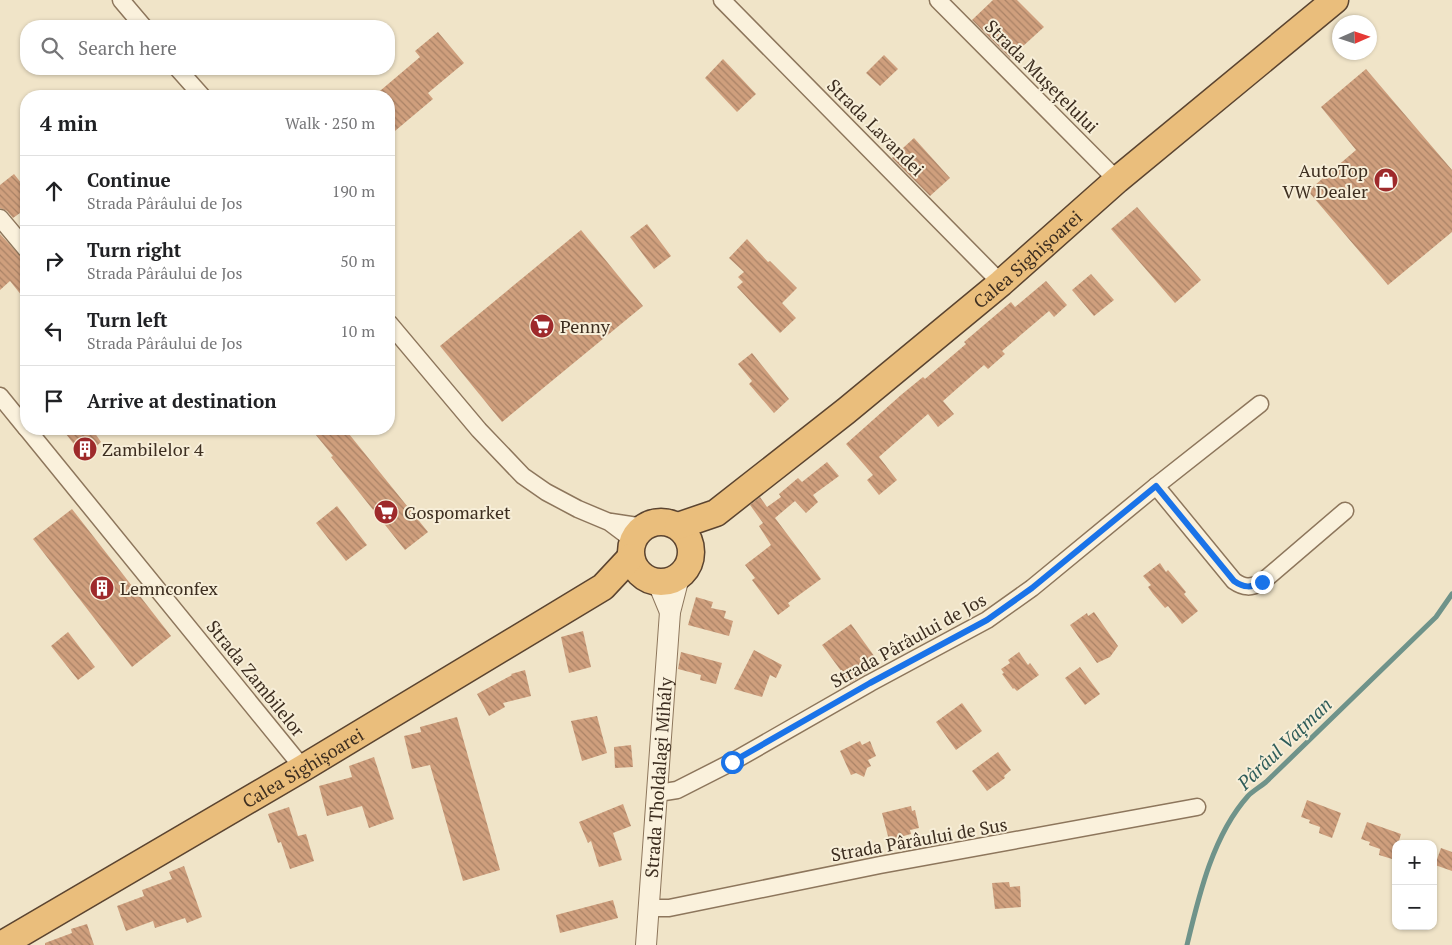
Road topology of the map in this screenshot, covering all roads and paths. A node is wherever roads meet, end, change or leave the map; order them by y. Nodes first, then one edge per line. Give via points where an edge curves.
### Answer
1 (121, 0) edge
2 (722, 0) edge
3 (938, 0) edge
4 (1335, 0) edge
5 (138, 20) edge
6 (183, 75) edge
7 (197, 90) edge
8 (1117, 180) junction
9 (0, 218) edge
10 (20, 242) edge
11 (1001, 283) junction
12 (395, 330) edge
13 (0, 396) edge
14 (1260, 404) dead end
15 (20, 421) edge
16 (31, 435) edge
17 (1156, 486) junction
18 (1345, 511) dead end
19 (685, 536) junction
20 (648, 560) junction
21 (303, 768) junction
22 (658, 793) junction
23 (1197, 807) dead end
24 (649, 908) junction
25 (1, 945) edge
26 (646, 945) edge

1 - 5 street
2 - 11 street, Strada Lavandei
3 - 8 street, Strada Mușețelului
4 - 8 highway, Calea Sighișoarei
6 - 7 street
8 - 11 highway, Calea Sighișoarei
9 - 10 street
11 - 19 highway, Calea Sighișoarei via 846,411
12 - 20 street via 479,430 523,476 546,492 609,522
13 - 15 street, Strada Zambilelor
14 - 17 street, Strada Pârâului de Jos
16 - 21 street, Strada Zambilelor
17 - 18 street via 1234,581 1243,587 1254,587 1262,582
17 - 22 street, Strada Pârâului de Jos via 1032,588 987,620 732,762 678,790
19 - 20 highway, Calea Sighișoarei via 691,558 687,569
19 - 20 highway via 670,522 652,523
20 - 21 highway, Calea Sighișoarei
20 - 22 street, Strada Tholdalagi Mihály via 670,612
21 - 25 highway, Calea Sighișoarei
22 - 24 street, Strada Tholdalagi Mihály
23 - 24 street, Strada Pârâului de Sus via 880,865 669,908
24 - 26 street, Strada Tholdalagi Mihály

